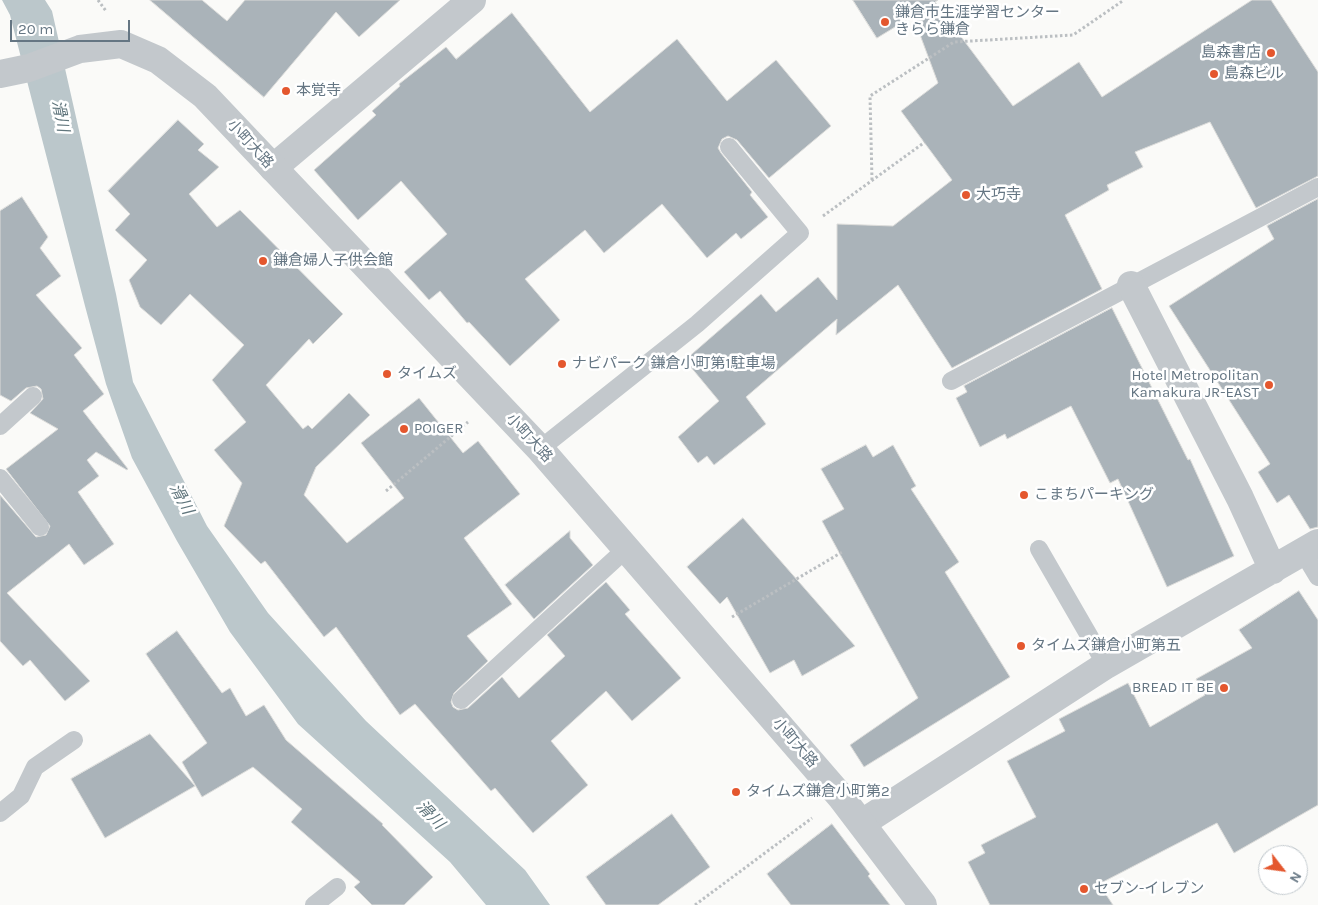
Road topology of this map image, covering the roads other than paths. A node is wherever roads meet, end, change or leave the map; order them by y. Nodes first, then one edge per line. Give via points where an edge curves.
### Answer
1 (472, 0) edge
2 (0, 74) edge
3 (729, 146) dead end
4 (273, 168) junction
5 (1318, 187) edge
6 (1131, 285) junction
7 (951, 381) dead end
8 (33, 396) dead end
9 (0, 426) edge
10 (540, 449) junction
11 (0, 478) edge
12 (40, 527) dead end
13 (1310, 547) edge
14 (626, 549) junction
15 (1039, 549) dead end
16 (1273, 570) junction
17 (1318, 577) edge
18 (1106, 665) junction
19 (461, 700) dead end
20 (74, 740) dead end
21 (0, 813) edge
22 (862, 822) junction
23 (337, 887) dead end
24 (314, 905) edge
25 (923, 905) edge

1 - 4 street
2 - 4 street, 小町大路 via 29,68 80,49 121,44 158,60 205,96
3 - 10 lane via 800,233 696,324
4 - 10 street, 小町大路
5 - 6 lane
6 - 7 lane
6 - 16 street via 1240,498
8 - 9 lane
10 - 14 street, 小町大路
11 - 12 lane
13 - 16 street
13 - 17 lane
14 - 19 lane
14 - 22 street, 小町大路
15 - 18 lane
16 - 18 street
18 - 22 street
20 - 21 lane via 35,767 21,796
22 - 25 street, 小町大路
23 - 24 lane

